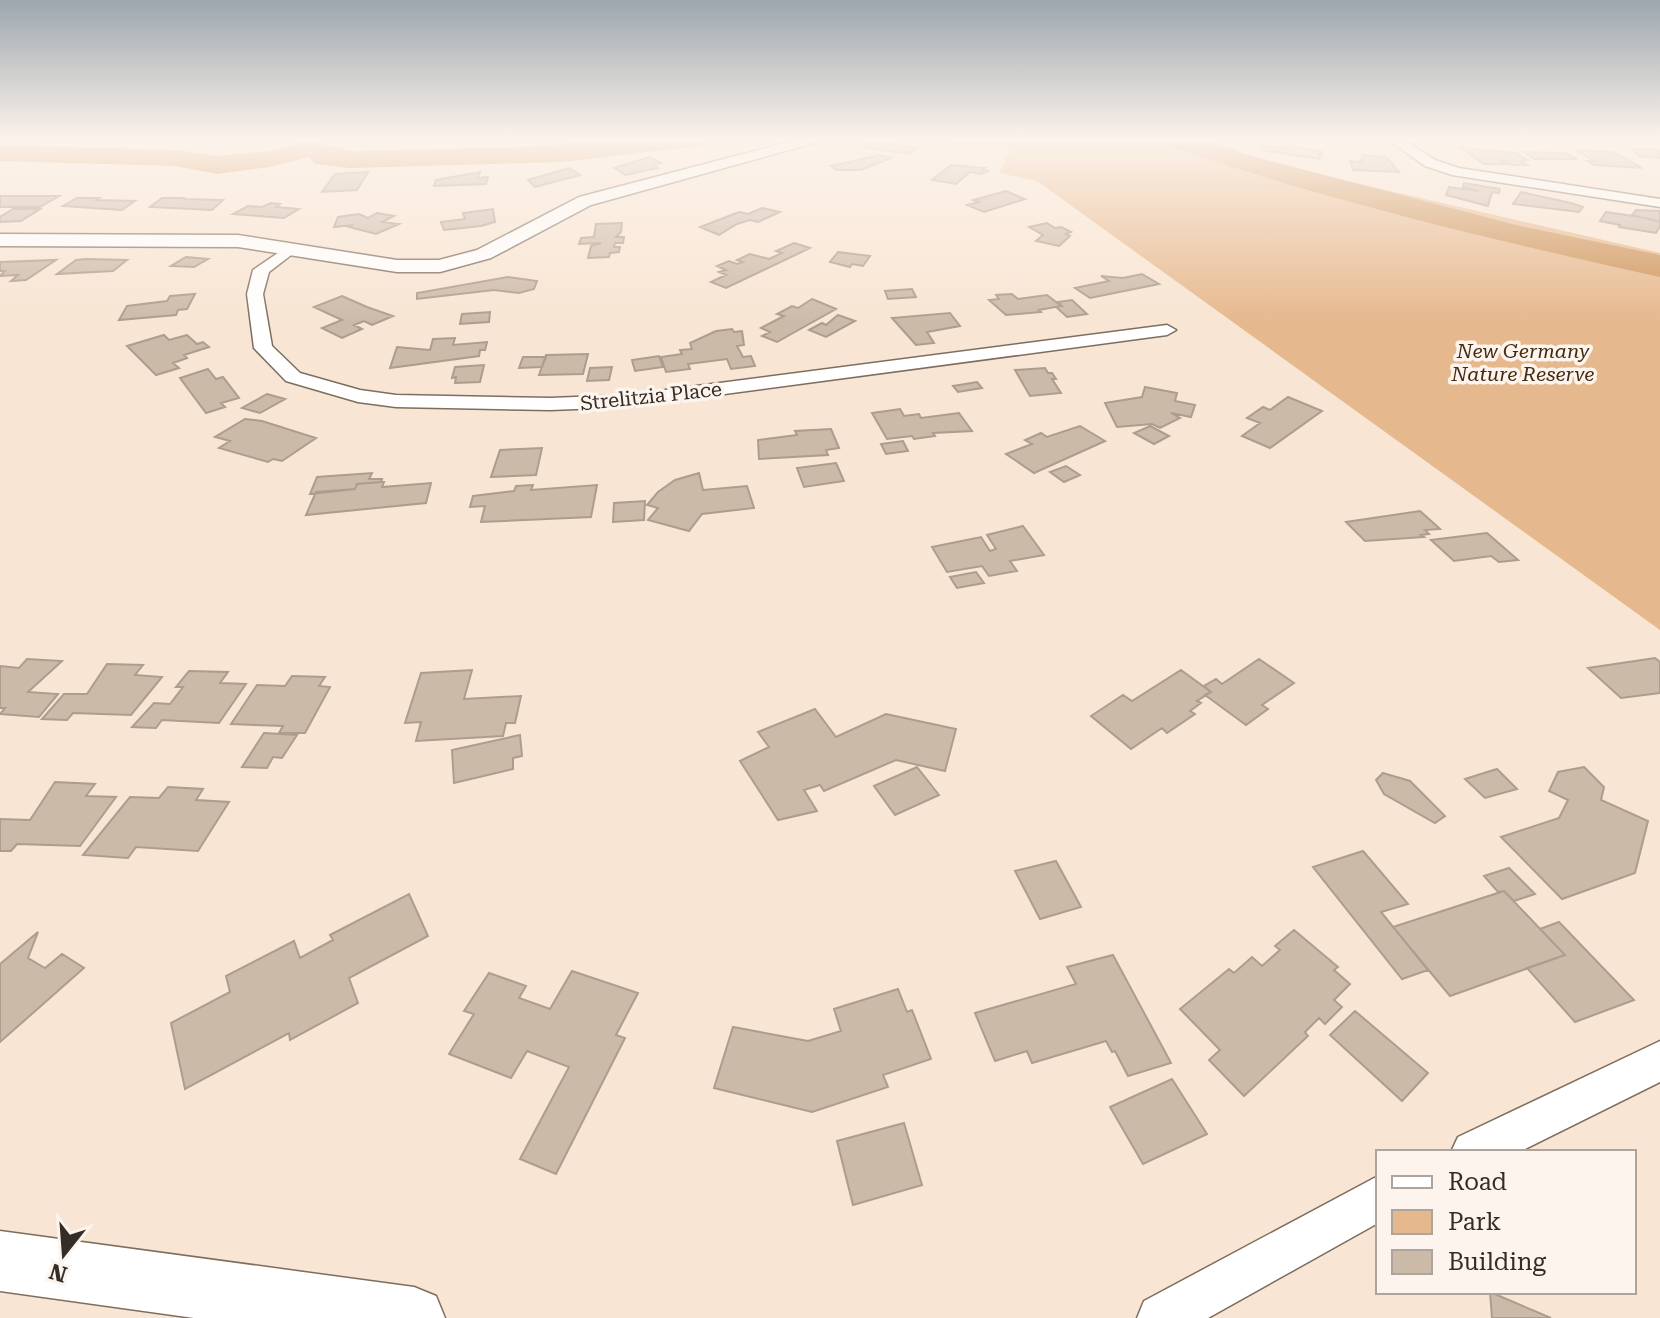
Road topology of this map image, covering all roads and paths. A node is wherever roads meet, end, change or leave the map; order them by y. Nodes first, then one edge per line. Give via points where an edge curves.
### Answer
1 (591, 200) edge
2 (1637, 200) edge
3 (1660, 203) edge
4 (0, 240) edge
5 (291, 249) junction
6 (1167, 330) dead end
7 (1660, 1061) edge
8 (1477, 1150) edge
9 (1376, 1199) edge
10 (0, 1261) edge
11 (414, 1318) edge
12 (1161, 1318) edge

1 - 5 street via 496,249 456,263 397,266
2 - 3 street
4 - 5 street via 210,240
5 - 6 street, Strelitzia Place via 261,270 255,294 263,348 293,377 396,401 627,401
7 - 8 street
9 - 12 street
10 - 11 street

